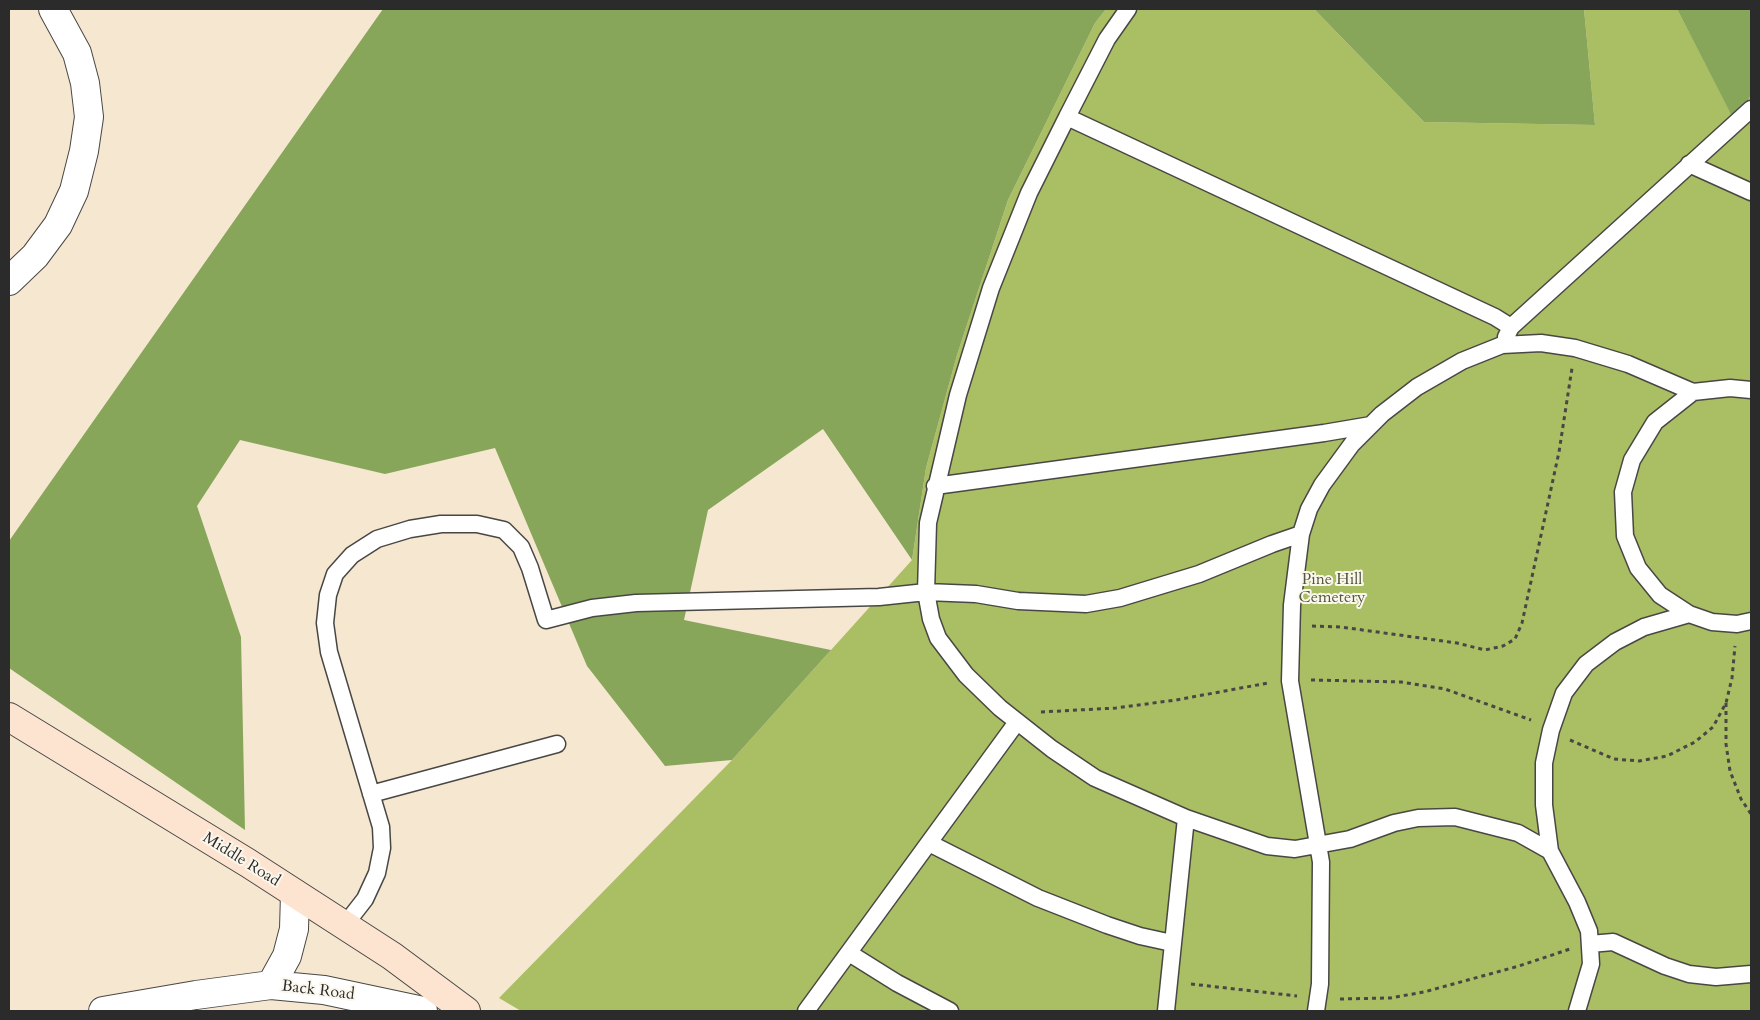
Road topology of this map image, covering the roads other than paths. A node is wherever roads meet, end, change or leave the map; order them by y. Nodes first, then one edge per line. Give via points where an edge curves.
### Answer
1 (53, 9) edge
2 (1128, 9) edge
3 (1751, 109) edge
4 (1067, 118) junction
5 (1689, 164) junction
6 (1751, 192) edge
7 (9, 281) edge
8 (1511, 327) junction
9 (1502, 345) junction
10 (1751, 390) edge
11 (1693, 392) junction
12 (1371, 424) junction
13 (935, 486) junction
14 (1301, 534) junction
15 (926, 592) junction
16 (1689, 614) junction
17 (1744, 623) edge
18 (9, 717) edge
19 (1017, 722) junction
20 (557, 744) dead end
21 (371, 794) junction
22 (1186, 818) junction
23 (929, 843) junction
24 (1318, 846) junction
25 (1550, 851) junction
26 (295, 894) junction
27 (344, 926) junction
28 (1172, 943) junction
29 (1590, 944) junction
30 (849, 953) junction
31 (1751, 974) edge
32 (271, 985) junction
33 (192, 1003) edge
34 (1316, 1005) edge
35 (103, 1011) edge
36 (423, 1011) edge
37 (466, 1011) edge
38 (806, 1011) edge
39 (950, 1011) edge
40 (1166, 1011) edge
41 (1578, 1011) edge

1 - 7 street via 77,53 85,83 89,117 84,151 74,191 58,225 35,256
2 - 4 lane via 1106,39
3 - 5 lane
4 - 8 lane
4 - 13 lane via 1029,193 991,288 958,395
5 - 6 lane
5 - 8 lane
8 - 9 lane
9 - 11 lane via 1541,343 1575,348 1628,364
9 - 12 lane via 1462,361 1417,387
10 - 11 lane via 1730,388
11 - 16 lane via 1655,422 1632,460 1623,492 1625,536 1638,568 1660,595
12 - 13 lane
12 - 14 lane via 1322,484
13 - 15 lane via 928,523
14 - 15 lane via 1200,574 1120,598 1086,604
14 - 24 lane via 1290,681
15 - 19 lane via 938,638 966,675
15 - 21 lane via 879,597 636,603 592,608 546,620 521,547 504,530 476,524 441,524 377,539 352,555 335,574 328,595 325,623 330,652
16 - 17 lane via 1712,622
16 - 25 lane via 1644,627 1615,642 1586,664 1564,693 1544,763 1544,806
18 - 26 street, Middle Road
19 - 22 lane via 1095,778
19 - 23 lane
20 - 21 lane
21 - 27 lane via 381,827 382,848 377,873 365,899
22 - 24 lane via 1267,846 1296,849
22 - 28 lane
23 - 28 lane via 1038,898 1107,925
23 - 30 lane
24 - 25 lane via 1418,818 1455,818 1518,834
24 - 34 lane via 1321,862
25 - 29 lane via 1578,902 1589,931
26 - 27 street, Middle Road
26 - 32 street, Back Road via 294,929 287,956
27 - 37 street, Middle Road via 392,956
28 - 40 lane
29 - 31 lane via 1613,942 1689,974 1716,977
29 - 41 lane via 1590,964
30 - 38 lane
30 - 39 lane
32 - 33 street, Back Road
32 - 36 street, Back Road via 324,990
33 - 35 street, Back Road

